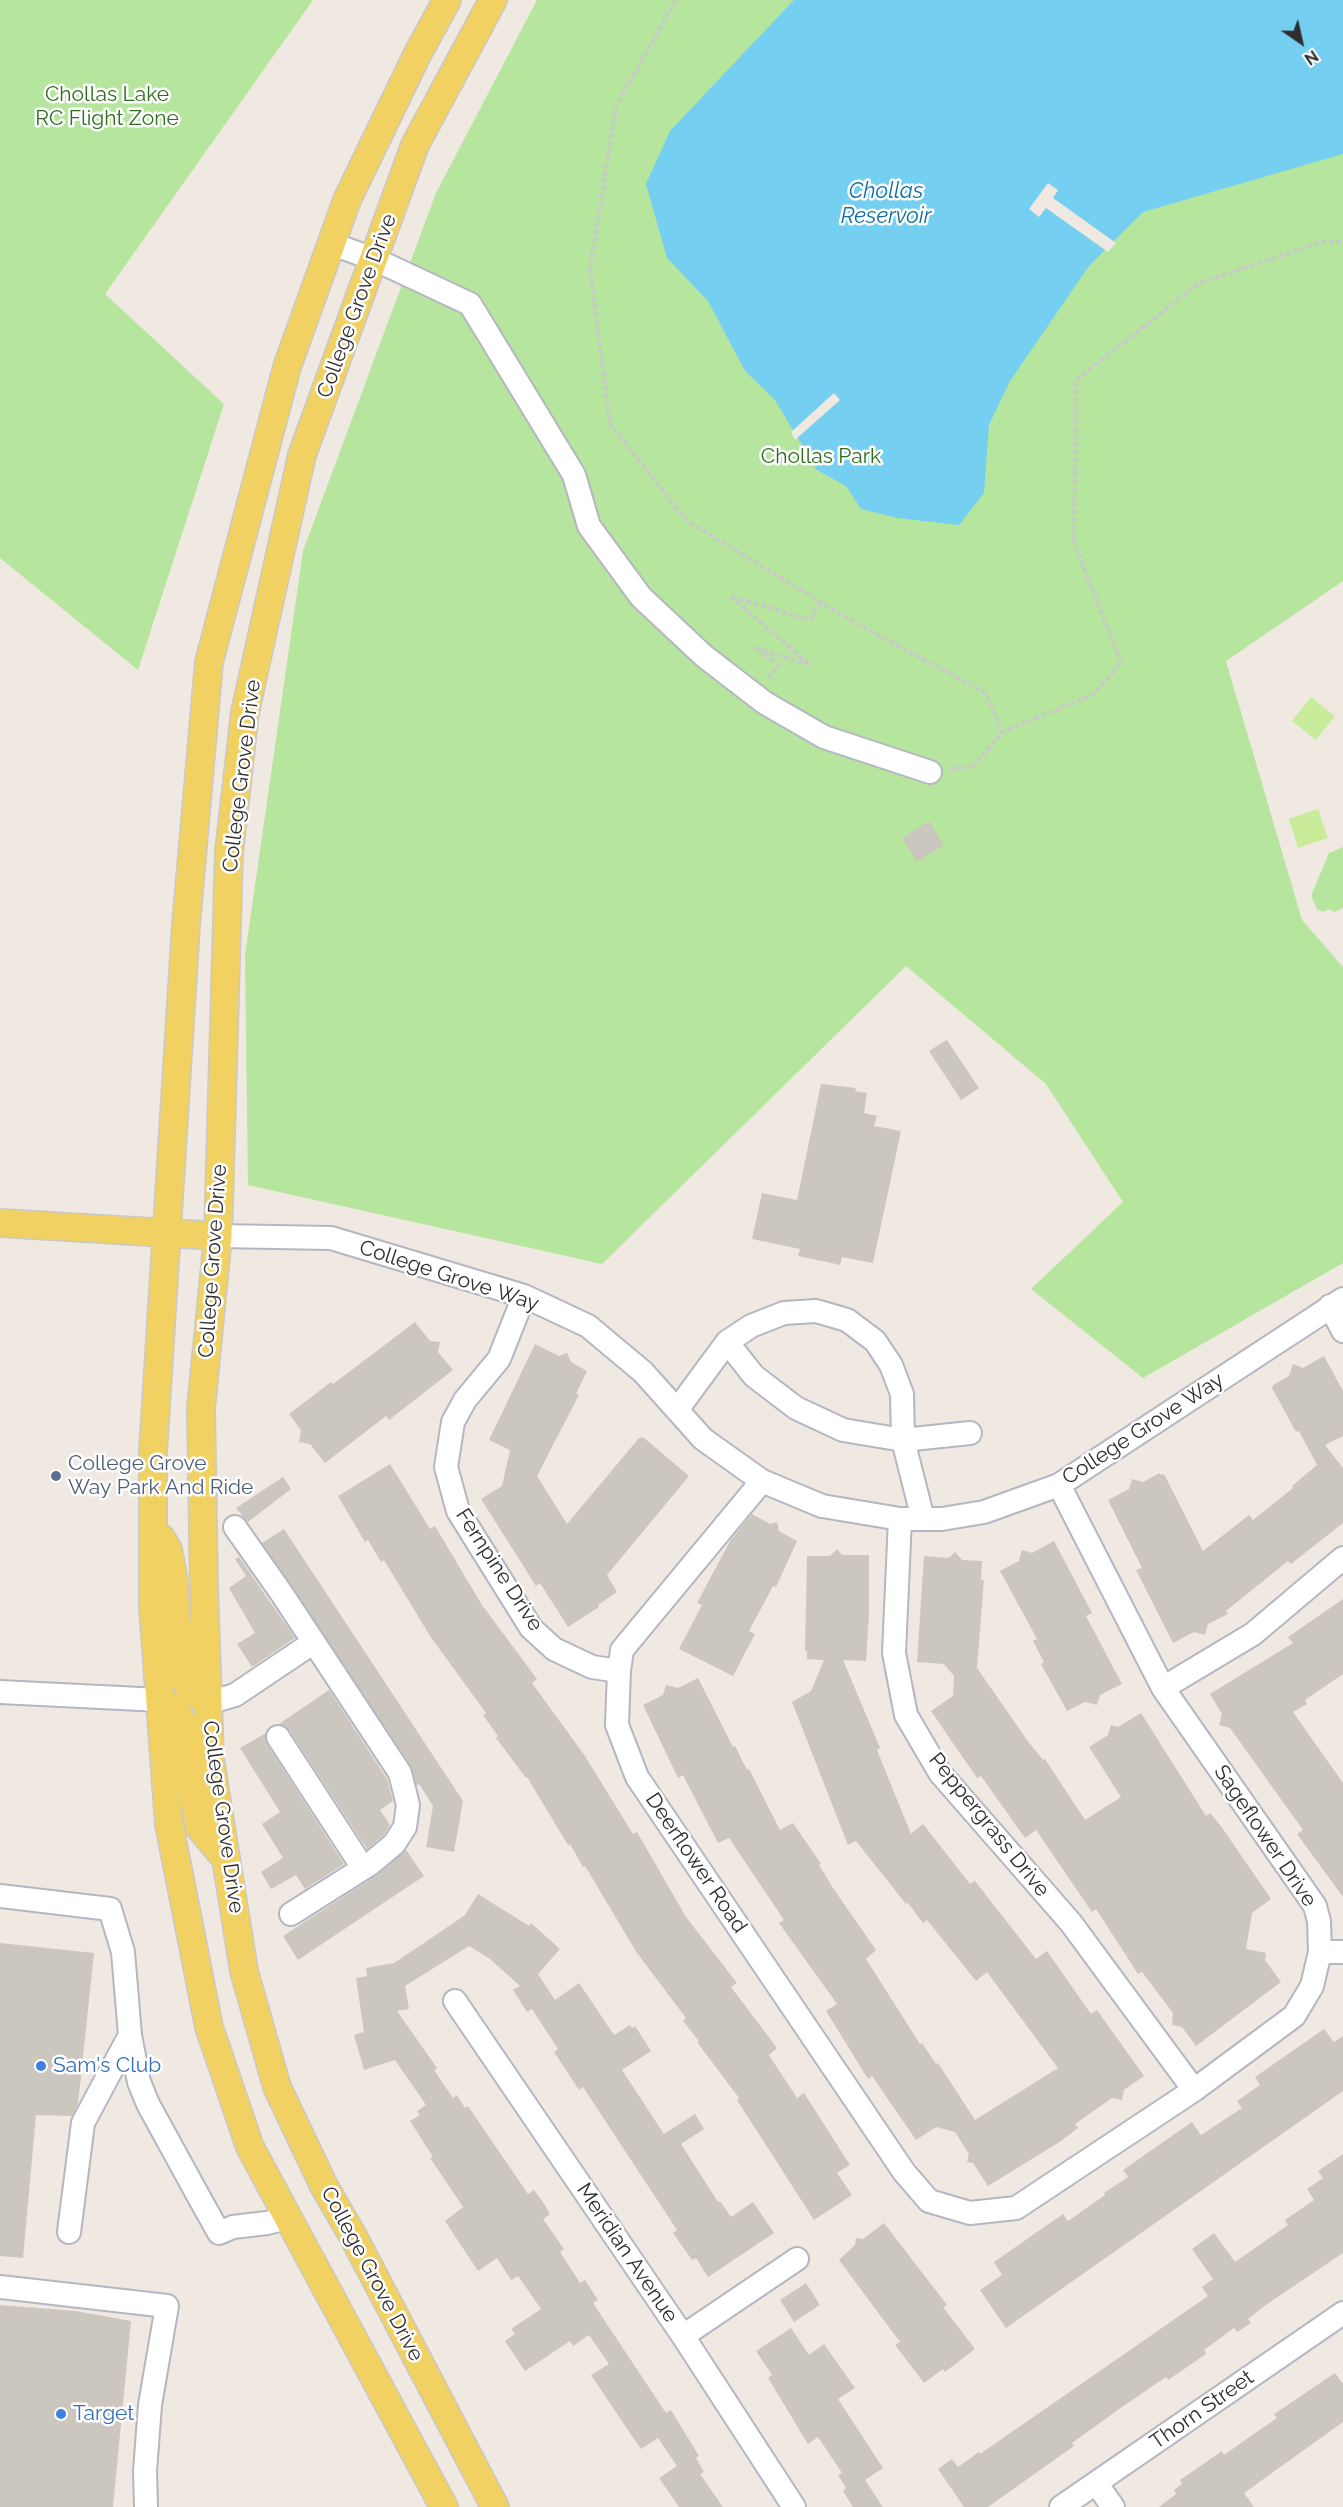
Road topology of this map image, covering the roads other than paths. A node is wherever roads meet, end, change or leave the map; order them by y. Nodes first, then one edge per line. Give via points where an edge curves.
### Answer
1 (447, 0) edge
2 (493, 0) edge
3 (332, 244) junction
4 (374, 259) junction
5 (930, 772) road end
6 (0, 1223) edge
7 (168, 1233) junction
8 (218, 1236) junction
9 (524, 1296) junction
10 (1337, 1303) edge
11 (1343, 1330) edge
12 (727, 1342) junction
13 (677, 1410) junction
14 (970, 1433) dead end
15 (903, 1440) junction
16 (762, 1481) junction
17 (1059, 1485) junction
18 (900, 1519) junction
19 (924, 1519) junction
20 (153, 1524) junction
21 (235, 1527) dead end
22 (1343, 1558) edge
23 (314, 1642) junction
24 (619, 1671) junction
25 (1163, 1688) junction
26 (0, 1692) edge
27 (160, 1700) junction
28 (208, 1703) junction
29 (278, 1737) dead end
30 (227, 1860) junction
31 (363, 1868) junction
32 (0, 1896) edge
33 (291, 1914) dead end
34 (1320, 1952) junction
35 (1343, 1952) edge
36 (455, 2001) dead end
37 (130, 2035) junction
38 (1194, 2090) junction
39 (970, 2213) joint
40 (287, 2218) junction
41 (69, 2232) dead end
42 (797, 2259) dead end
43 (0, 2287) edge
44 (1343, 2313) edge
45 (683, 2336) junction
46 (1096, 2483) junction
47 (146, 2507) edge
48 (444, 2507) edge
49 (495, 2507) edge
50 (794, 2507) edge
51 (1061, 2507) edge
52 (1113, 2507) edge

1 - 3 main road, College Grove Drive via 347,200
2 - 4 main road, College Grove Drive via 415,145
3 - 4 street
3 - 7 main road, College Grove Drive via 287,368 209,662 188,889
4 - 5 street via 470,304 574,475 589,526 641,597 704,656 753,694 824,737
4 - 8 main road, College Grove Drive via 302,455 245,712 229,852
6 - 7 main road, College Grove Way
7 - 8 main road, College Grove Way
7 - 20 main road, College Grove Drive via 153,1452
8 - 9 street, College Grove Way via 331,1238
8 - 28 main road, College Grove Drive via 201,1408
9 - 13 street, College Grove Way via 588,1326 643,1372
9 - 24 street, Fernpine Drive via 499,1359 465,1400 453,1422 446,1467 458,1511 531,1628 554,1649 592,1666
10 - 11 street
10 - 17 street, College Grove Way
12 - 13 street
12 - 15 street via 754,1376 796,1408 843,1430
12 - 15 street via 751,1326 784,1314 816,1311 846,1320 875,1341 891,1365 902,1394
13 - 16 street, College Grove Way via 703,1439
14 - 15 street
15 - 19 street
16 - 18 street, College Grove Way via 822,1506
16 - 24 street, Deerflower Road via 622,1650
17 - 19 street, College Grove Way via 984,1512
17 - 25 street, Sageflower Drive
18 - 19 street, College Grove Way
18 - 38 street, Peppergrass Drive via 894,1653 906,1715 939,1773 1071,1923
20 - 27 main road, College Grove Drive via 153,1607
20 - 28 main road via 168,1550 173,1576 182,1676 191,1690
21 - 23 street
22 - 25 street via 1253,1634
23 - 28 street via 236,1695
23 - 31 street via 400,1773 408,1805 405,1827 394,1844
24 - 39 street, Deerflower Road via 617,1725 638,1777 915,2187 929,2201
25 - 34 street, Sageflower Drive via 1315,1906
26 - 27 street
27 - 30 main road via 175,1708 185,1727 199,1827
27 - 40 main road, College Grove Drive via 169,1824 209,2026 250,2146
28 - 30 main road, College Grove Drive via 210,1759
29 - 31 street
30 - 49 main road, College Grove Drive via 244,1971 277,2087 324,2186
31 - 33 street
32 - 37 street via 110,1909 123,1952
34 - 35 street
34 - 38 street, Sageflower Drive via 1312,1986 1294,2016
36 - 45 street, Meridian Avenue
37 - 40 street via 139,2082 148,2104 219,2233
37 - 41 street via 83,2123
38 - 39 street, Sageflower Drive via 1016,2208
40 - 48 main road, College Grove Drive
42 - 45 street
43 - 47 street via 167,2306 150,2405
44 - 46 street, Thorn Street
45 - 50 street, Meridian Avenue
46 - 51 street, Thorn Street
46 - 52 street

